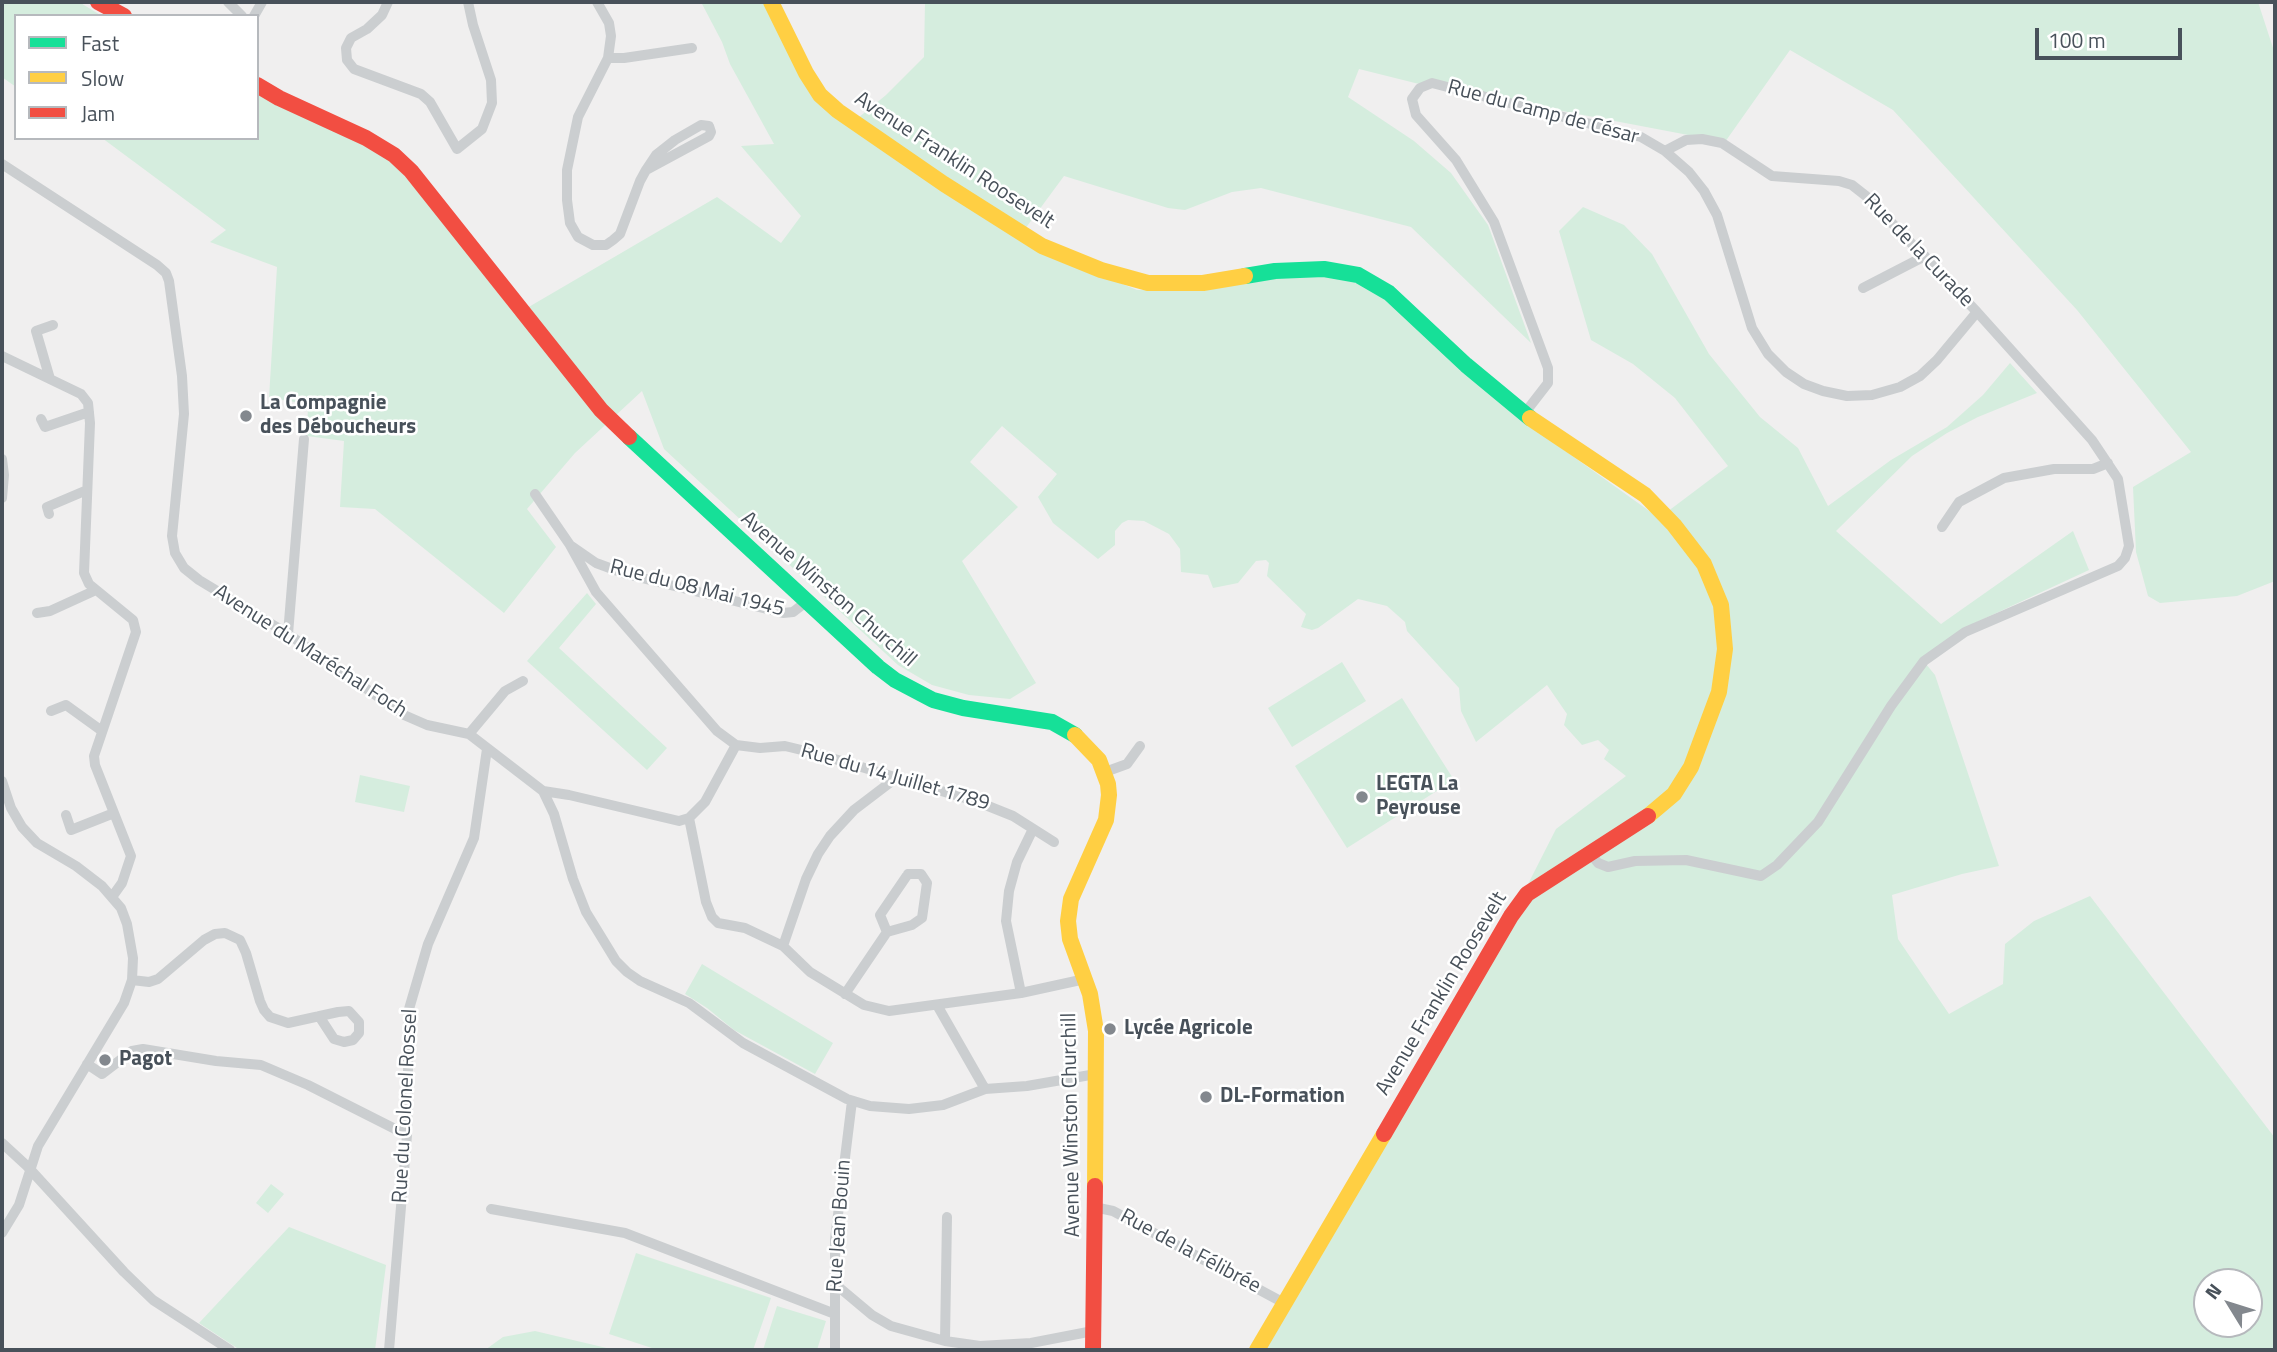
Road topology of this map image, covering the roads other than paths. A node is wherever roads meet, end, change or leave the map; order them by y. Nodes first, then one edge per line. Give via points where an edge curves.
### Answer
1 (98, 2) edge
2 (388, 2) edge
3 (468, 2) edge
4 (597, 2) edge
5 (771, 2) edge
6 (120, 14) edge
7 (692, 48) dead end
8 (608, 58) junction
9 (259, 86) edge
10 (1665, 151) junction
11 (2, 164) edge
12 (646, 170) junction
13 (1925, 256) junction
14 (1863, 288) dead end
15 (1977, 312) junction
16 (52, 324) dead end
17 (2, 356) edge
18 (50, 379) junction
19 (89, 412) junction
20 (1524, 414) junction
21 (41, 419) dead end
22 (304, 439) dead end
23 (2, 459) edge
24 (2108, 463) junction
25 (88, 490) junction
26 (535, 494) dead end
27 (2, 498) edge
28 (49, 514) dead end
29 (1942, 527) dead end
30 (570, 545) junction
31 (96, 590) junction
32 (806, 602) junction
33 (37, 613) dead end
34 (288, 634) junction
35 (523, 681) dead end
36 (51, 711) dead end
37 (102, 731) junction
38 (469, 734) junction
39 (736, 745) junction
40 (1140, 746) dead end
41 (487, 749) junction
42 (1105, 772) junction
43 (896, 778) junction
44 (2, 781) edge
45 (543, 791) junction
46 (114, 813) junction
47 (66, 815) dead end
48 (689, 818) junction
49 (1033, 829) junction
50 (1054, 842) dead end
51 (1590, 853) junction
52 (112, 897) junction
53 (887, 932) junction
54 (783, 946) junction
55 (1085, 979) junction
56 (132, 980) junction
57 (845, 993) junction
58 (1021, 993) junction
59 (937, 1005) junction
60 (319, 1016) dead end
61 (87, 1065) junction
62 (1096, 1074) junction
63 (985, 1089) junction
64 (852, 1101) junction
65 (407, 1136) junction
66 (2, 1143) edge
67 (30, 1171) junction
68 (1094, 1207) junction
69 (491, 1209) dead end
70 (947, 1217) dead end
71 (2, 1233) edge
72 (835, 1284) junction
73 (1284, 1303) junction
74 (835, 1314) junction
75 (1093, 1331) junction
76 (944, 1341) junction
77 (980, 1348) edge
78 (230, 1350) edge
79 (389, 1350) edge
80 (835, 1350) edge
81 (1093, 1350) edge
82 (1257, 1350) edge

1 - 6 street
2 - 3 street via 382,15 351,38 347,60 354,69 421,94 457,149 482,129 492,103 491,80
4 - 8 street via 609,23
5 - 20 street, Avenue Franklin Roosevelt via 806,73 838,111 1042,246 1148,283 1203,284 1287,270 1324,269 1358,275 1389,293
7 - 8 street
8 - 12 street via 578,117 567,170 566,200 578,237 593,245 606,245 620,234
9 - 32 street, Avenue Winston Churchill via 394,155 601,410
10 - 13 street, Rue de la Curade via 1686,140 1702,139 1723,144 1772,176 1852,185
10 - 15 street, Rue du Camp de César via 1689,172 1717,215 1752,327 1768,354 1804,384 1847,396 1900,387 1937,360
10 - 20 street, Rue du Camp de César via 1641,137 1432,83 1420,88 1412,99 1416,115 1456,159 1494,222 1548,368 1548,383
11 - 34 street, Avenue du Maréchal Foch via 166,274 184,414 172,536 175,553 199,580
12 - 12 street via 709,136 709,126 701,125 675,140
13 - 14 street
13 - 15 street, Rue de la Curade
15 - 24 street
16 - 18 street via 36,331
17 - 18 street
18 - 19 street via 81,394
19 - 21 street via 45,427
19 - 25 street
20 - 51 street, Avenue Franklin Roosevelt via 1645,495 1704,564 1721,605 1725,649 1719,692 1691,767 1674,794 1656,811
22 - 34 street
23 - 27 street
24 - 29 street via 2093,469 2054,469 2004,478 1959,502
24 - 51 street via 2122,494 2129,546 2125,558 2118,566 1965,632 1924,661 1818,822 1777,864 1761,876 1686,860 1635,861 1608,867
25 - 28 street via 47,507
25 - 31 street via 84,573
26 - 30 street, Rue du 08 Mai 1945
30 - 32 street, Rue du 08 Mai 1945 via 596,564 626,574 783,613
30 - 39 street via 596,592 717,731
31 - 33 street
31 - 37 street via 133,620 136,632
32 - 42 street, Avenue Winston Churchill via 878,667 913,691 962,708 1052,722 1089,747
34 - 38 street, Avenue du Maréchal Foch via 404,715
35 - 38 street via 505,691
36 - 37 street via 66,705
37 - 46 street via 95,765
38 - 41 street, Avenue du Maréchal Foch
39 - 43 street, Rue du 14 Juillet 1789 via 785,747
39 - 48 street via 705,802
40 - 42 street via 1127,764
41 - 45 street, Avenue du Maréchal Foch
41 - 65 street, Rue du Colonel Rossel via 474,838 428,944 409,1009
42 - 55 street, Avenue Winston Churchill via 1106,820 1069,908 1070,939
43 - 49 street, Rue du 14 Juillet 1789 via 1001,810
43 - 54 street via 854,810 830,836 806,879
44 - 52 street via 11,808 37,843 76,866
45 - 48 street via 660,818
45 - 64 street via 586,912 616,961 640,981 689,1003 743,1043
46 - 47 street via 71,830
46 - 52 street via 131,856
48 - 54 street via 712,917
49 - 50 street, Rue du 14 Juillet 1789
49 - 58 street via 1017,862 1006,921
51 - 73 street, Avenue Franklin Roosevelt via 1527,894 1511,916
52 - 56 street via 127,924
53 - 53 street via 922,918 927,883 920,874 908,874 880,915
53 - 57 street
54 - 57 street via 810,972
55 - 58 street
55 - 62 street, Avenue Winston Churchill via 1096,1031
56 - 60 street via 158,979 204,940 225,933 240,940 260,1001 270,1017 288,1023
56 - 61 street via 124,1003
57 - 59 street via 864,1005 889,1011
58 - 59 street
59 - 63 street
61 - 65 street via 102,1074 132,1051 143,1049 261,1065
61 - 67 street via 38,1146
62 - 63 street
62 - 68 street, Avenue Winston Churchill
63 - 64 street via 943,1105 909,1110
64 - 72 street, Rue Jean Bouin via 835,1240
65 - 79 street, Rue du Colonel Rossel
66 - 67 street
67 - 71 street via 19,1205
67 - 78 street via 153,1300
68 - 73 street, Rue de la Félibrée via 1113,1211
68 - 75 street, Avenue Winston Churchill
69 - 74 street via 625,1233
70 - 76 street
72 - 74 street, Rue Jean Bouin
72 - 76 street via 891,1326
73 - 82 street, Avenue Franklin Roosevelt
74 - 80 street, Rue Jean Bouin
75 - 77 street
75 - 81 street, Avenue Winston Churchill
76 - 77 street

